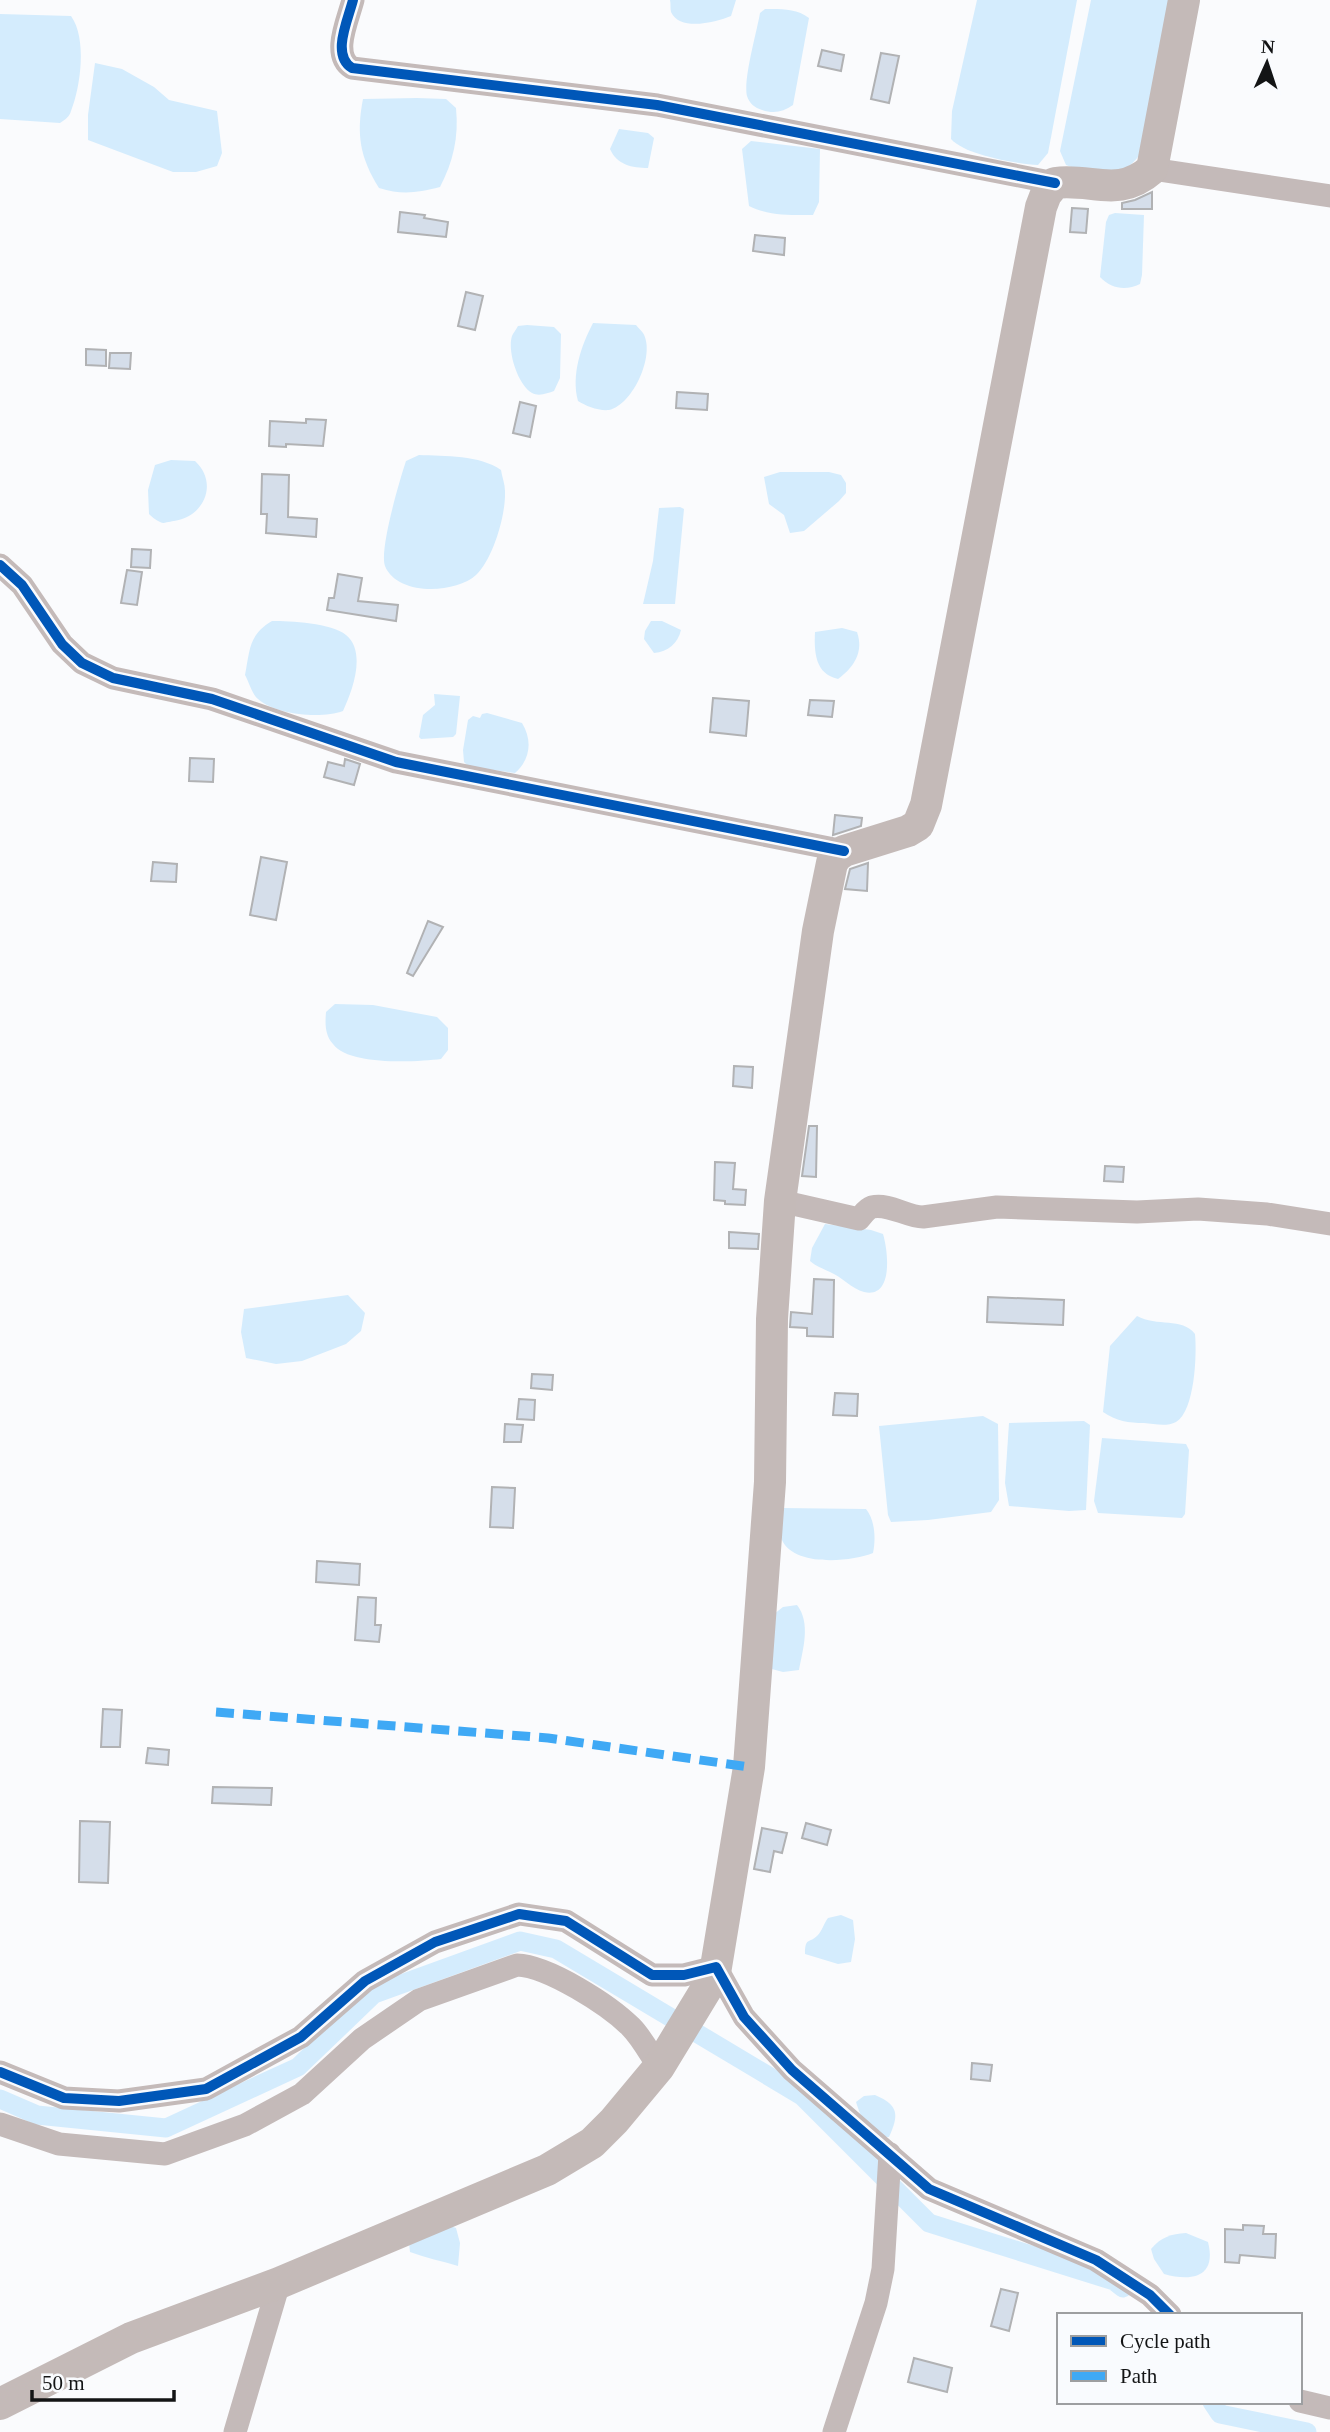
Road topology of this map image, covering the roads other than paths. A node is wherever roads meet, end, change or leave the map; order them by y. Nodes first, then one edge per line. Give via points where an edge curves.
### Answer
1 (353, 0) edge
2 (1184, 0) edge
3 (1153, 169) junction
4 (1055, 183) junction
5 (1330, 196) edge
6 (0, 565) edge
7 (844, 850) junction
8 (780, 1201) junction
9 (1330, 1224) edge
10 (712, 1978) junction
11 (661, 2064) junction
12 (0, 2072) edge
13 (0, 2124) edge
14 (890, 2154) junction
15 (279, 2283) junction
16 (1168, 2313) edge
17 (1302, 2401) edge
18 (0, 2404) edge
19 (1330, 2408) edge
20 (235, 2432) edge
21 (834, 2432) edge

1 - 4 street via 341,47 341,56 352,68 657,105
2 - 3 main road
3 - 4 main road via 1119,187
3 - 5 street
4 - 7 main road via 1046,194 1039,221 926,805 918,825 908,831
6 - 7 street via 22,585 62,644 82,663 113,678 212,699 396,762
7 - 8 main road via 832,863 818,931
8 - 9 street via 859,1219 874,1207 912,1217 997,1207 1137,1212 1198,1209
8 - 10 main road via 772,1319 770,1482 749,1767
10 - 11 main road
10 - 12 street via 652,1975 566,1921 519,1914 435,1942 365,1981 301,2037 206,2088 119,2101 64,2098
10 - 14 street via 792,2070
11 - 13 street via 611,2010 548,1973 517,1965 419,2000 362,2039 302,2094 245,2125 165,2154 59,2144
11 - 15 main road via 592,2143 547,2170
14 - 16 street via 929,2189 1096,2260 1150,2295
14 - 21 street via 883,2269
15 - 18 main road via 131,2338
15 - 20 street
17 - 19 street

